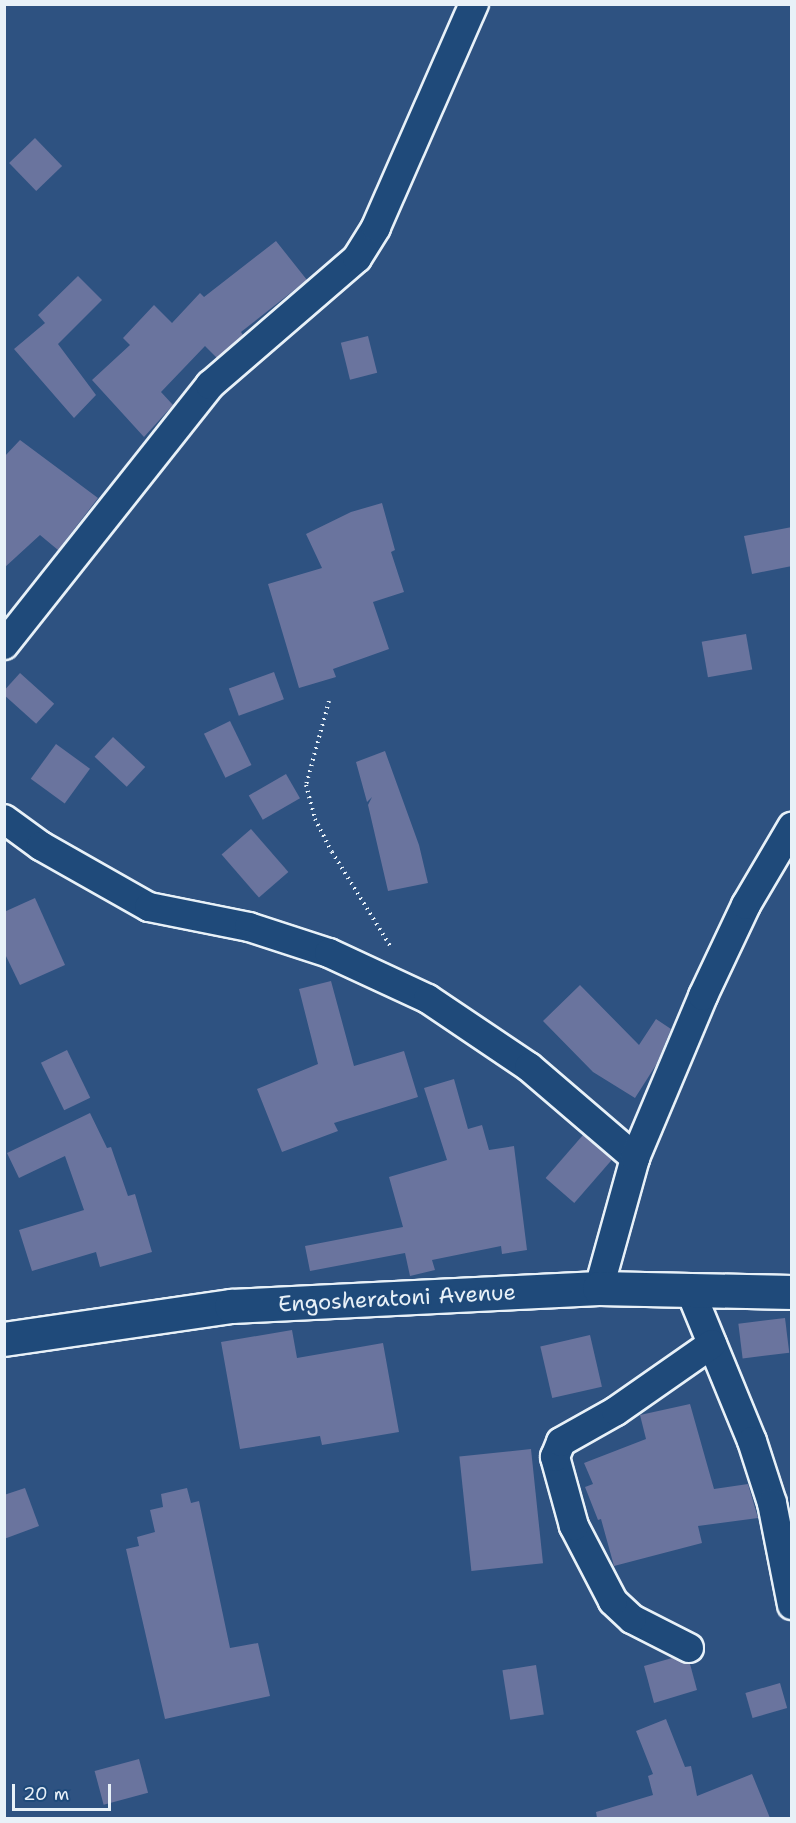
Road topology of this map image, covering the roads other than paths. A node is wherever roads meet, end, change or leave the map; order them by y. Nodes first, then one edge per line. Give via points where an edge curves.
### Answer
1 (474, 4) edge
2 (4, 645) edge
3 (4, 819) edge
4 (792, 827) edge
5 (635, 1158) junction
6 (599, 1288) junction
7 (690, 1290) junction
8 (792, 1292) edge
9 (4, 1339) edge
10 (712, 1344) junction
11 (792, 1605) edge
12 (689, 1648) dead end

1 - 2 street via 376,227 357,258 210,385
3 - 5 street via 41,846 149,907 249,927 309,947 428,999 529,1067
4 - 5 street via 746,905
5 - 6 street
6 - 7 street, Engosheratoni Avenue
6 - 9 street, Engosheratoni Avenue via 231,1306
7 - 8 street, Engosheratoni Avenue
7 - 10 street
10 - 11 street via 752,1441 768,1493
10 - 12 street via 616,1411 561,1442 555,1457 574,1526 613,1601 632,1619

